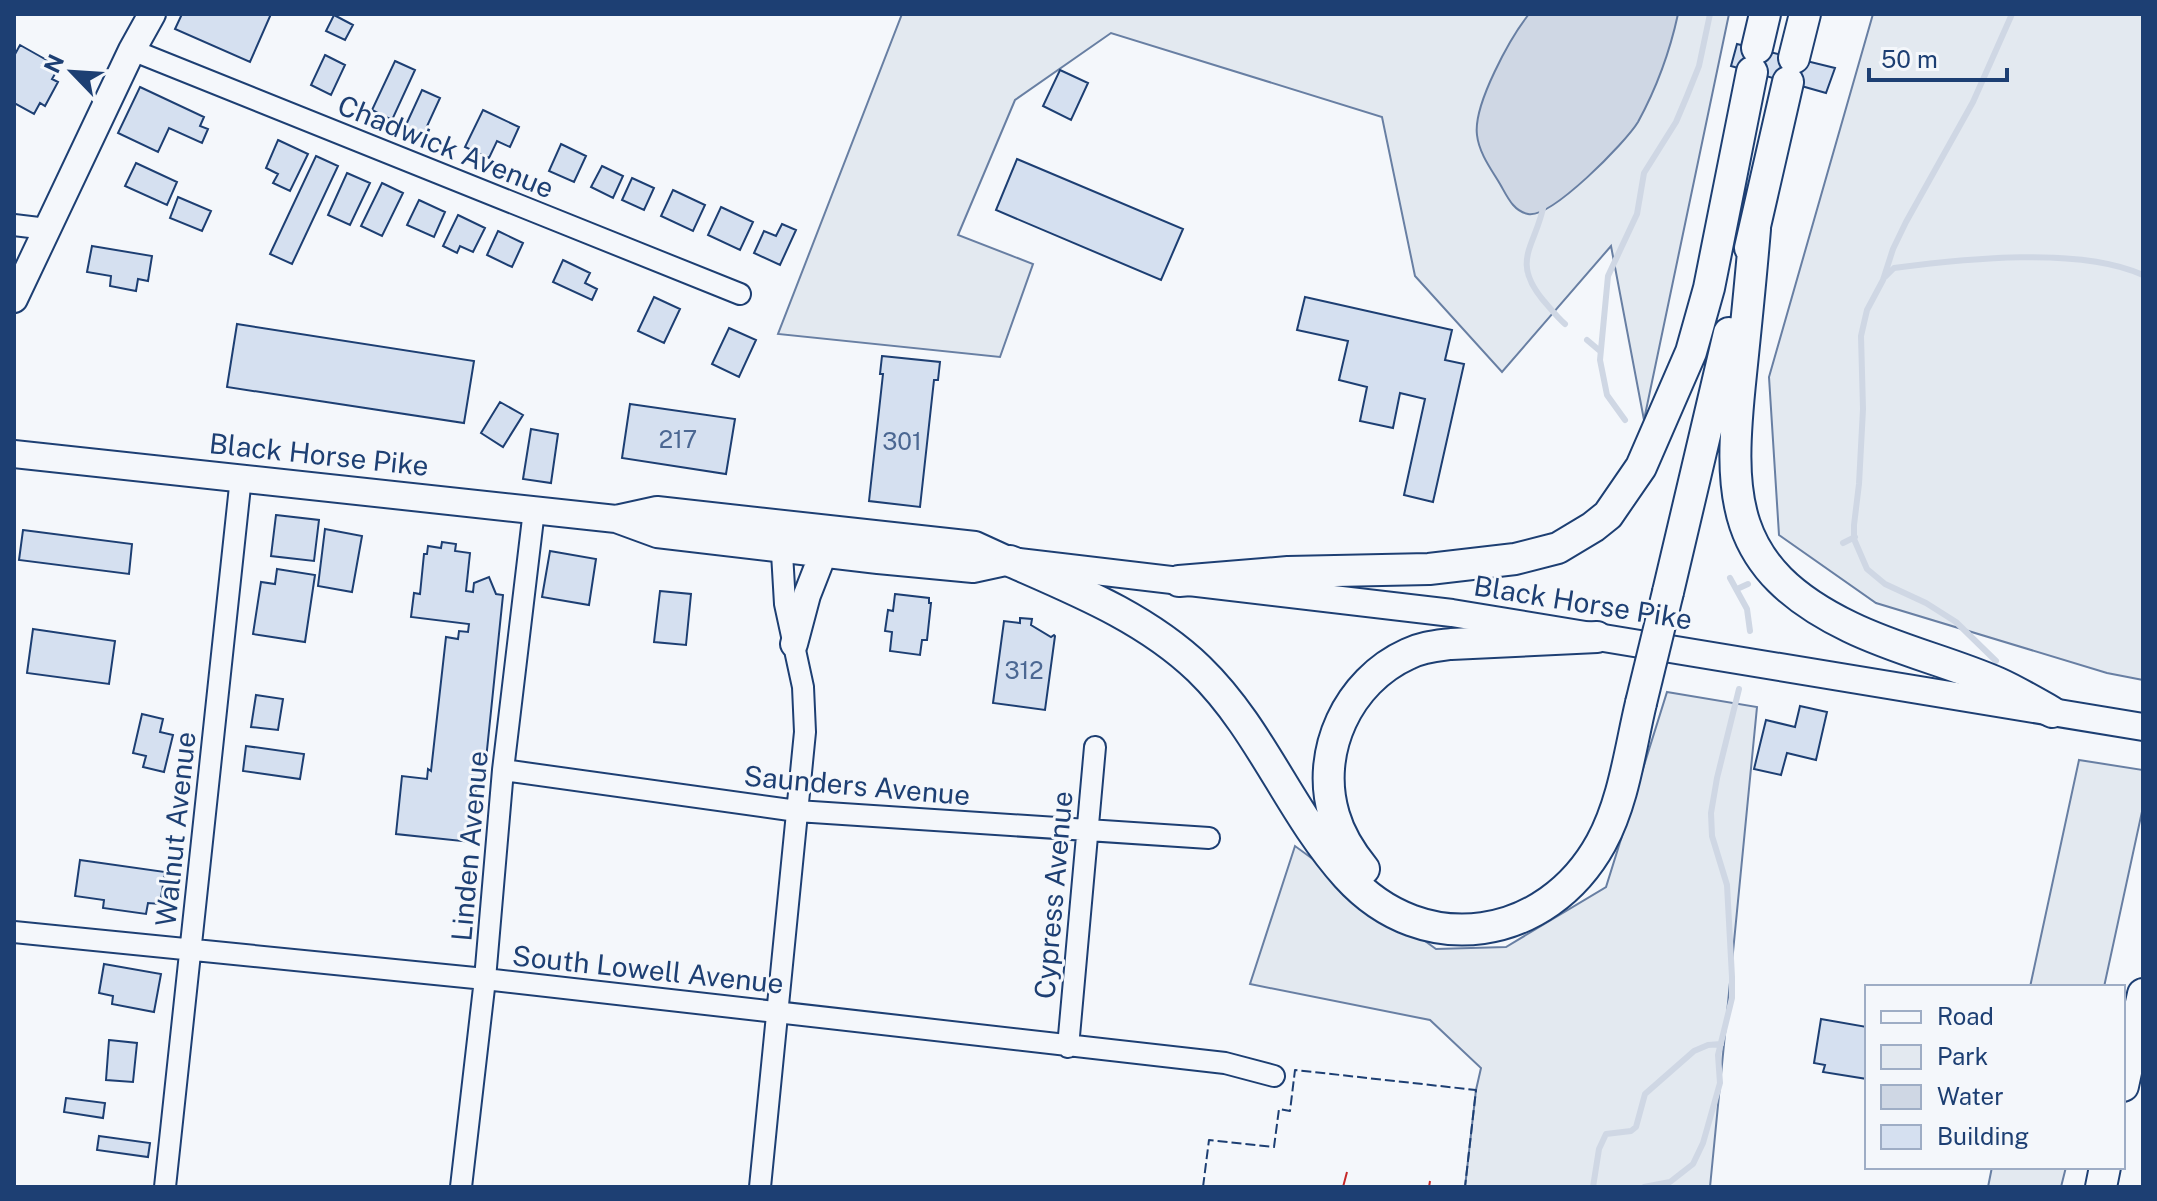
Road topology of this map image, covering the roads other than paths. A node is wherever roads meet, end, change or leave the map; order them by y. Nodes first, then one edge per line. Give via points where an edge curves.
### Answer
1 (152, 14) edge
2 (1765, 14) edge
3 (1805, 14) edge
4 (132, 50) junction
5 (1725, 201) junction
6 (14, 225) edge
7 (47, 229) junction
8 (1755, 229) junction
9 (740, 294) dead end
10 (14, 299) edge
11 (14, 454) edge
12 (241, 477) junction
13 (534, 510) junction
14 (781, 536) junction
15 (823, 554) junction
16 (1010, 561) junction
17 (1179, 581) junction
18 (1661, 591) junction
19 (1597, 637) junction
20 (794, 644) junction
21 (1634, 701) junction
22 (2052, 712) junction
23 (2143, 727) edge
24 (1095, 747) dead end
25 (503, 770) junction
26 (797, 811) junction
27 (1087, 831) junction
28 (1209, 838) dead end
29 (14, 932) edge
30 (191, 950) junction
31 (485, 979) junction
32 (2143, 994) edge
33 (777, 1012) junction
34 (1068, 1047) junction
35 (1274, 1076) dead end
36 (2125, 1077) edge
37 (467, 1186) edge
38 (165, 1187) edge
39 (760, 1187) edge

1 - 4 main road
2 - 5 highway
3 - 8 highway
4 - 7 main road
4 - 9 street, Chadwick Avenue
5 - 17 highway via 1691,352 1641,467 1619,501 1593,527 1558,548 1466,566
5 - 18 highway via 1720,316
6 - 7 street
7 - 10 main road
8 - 18 highway
8 - 22 highway via 1734,454 1736,498 1755,549 1779,580 1829,616 1999,683
11 - 12 main road, Black Horse Pike
12 - 13 main road, Black Horse Pike
12 - 30 street, Walnut Avenue
13 - 14 main road, Black Horse Pike via 616,519 657,534
13 - 25 street, Linden Avenue
14 - 15 main road, Black Horse Pike
14 - 16 main road, Black Horse Pike via 975,545
14 - 20 street via 785,604
15 - 16 main road, Black Horse Pike via 973,569
15 - 20 main road
16 - 17 main road, Black Horse Pike
16 - 21 highway via 1095,599 1181,653 1229,703 1349,878 1395,914 1438,928 1490,928 1521,919 1577,878 1613,816
17 - 19 main road, Black Horse Pike via 1452,613
18 - 21 highway
19 - 21 highway via 1451,644 1417,650 1386,666 1355,697 1336,733 1329,795 1341,835 1366,871 1411,902 1461,912 1514,902 1555,875 1587,835
19 - 22 main road, Black Horse Pike
20 - 26 street via 805,707
22 - 23 main road, Black Horse Pike
24 - 27 street, Cypress Avenue
25 - 26 street, Saunders Avenue
25 - 31 street, Linden Avenue
26 - 27 street, Saunders Avenue
26 - 33 street
27 - 28 street, Saunders Avenue
27 - 34 street, Cypress Avenue
29 - 30 street, South Lowell Avenue
30 - 31 street, South Lowell Avenue
30 - 38 street, Walnut Avenue
31 - 33 street, South Lowell Avenue
31 - 37 street, Linden Avenue
32 - 36 highway
33 - 34 street, South Lowell Avenue
33 - 39 street
34 - 35 street, South Lowell Avenue via 1225,1063

